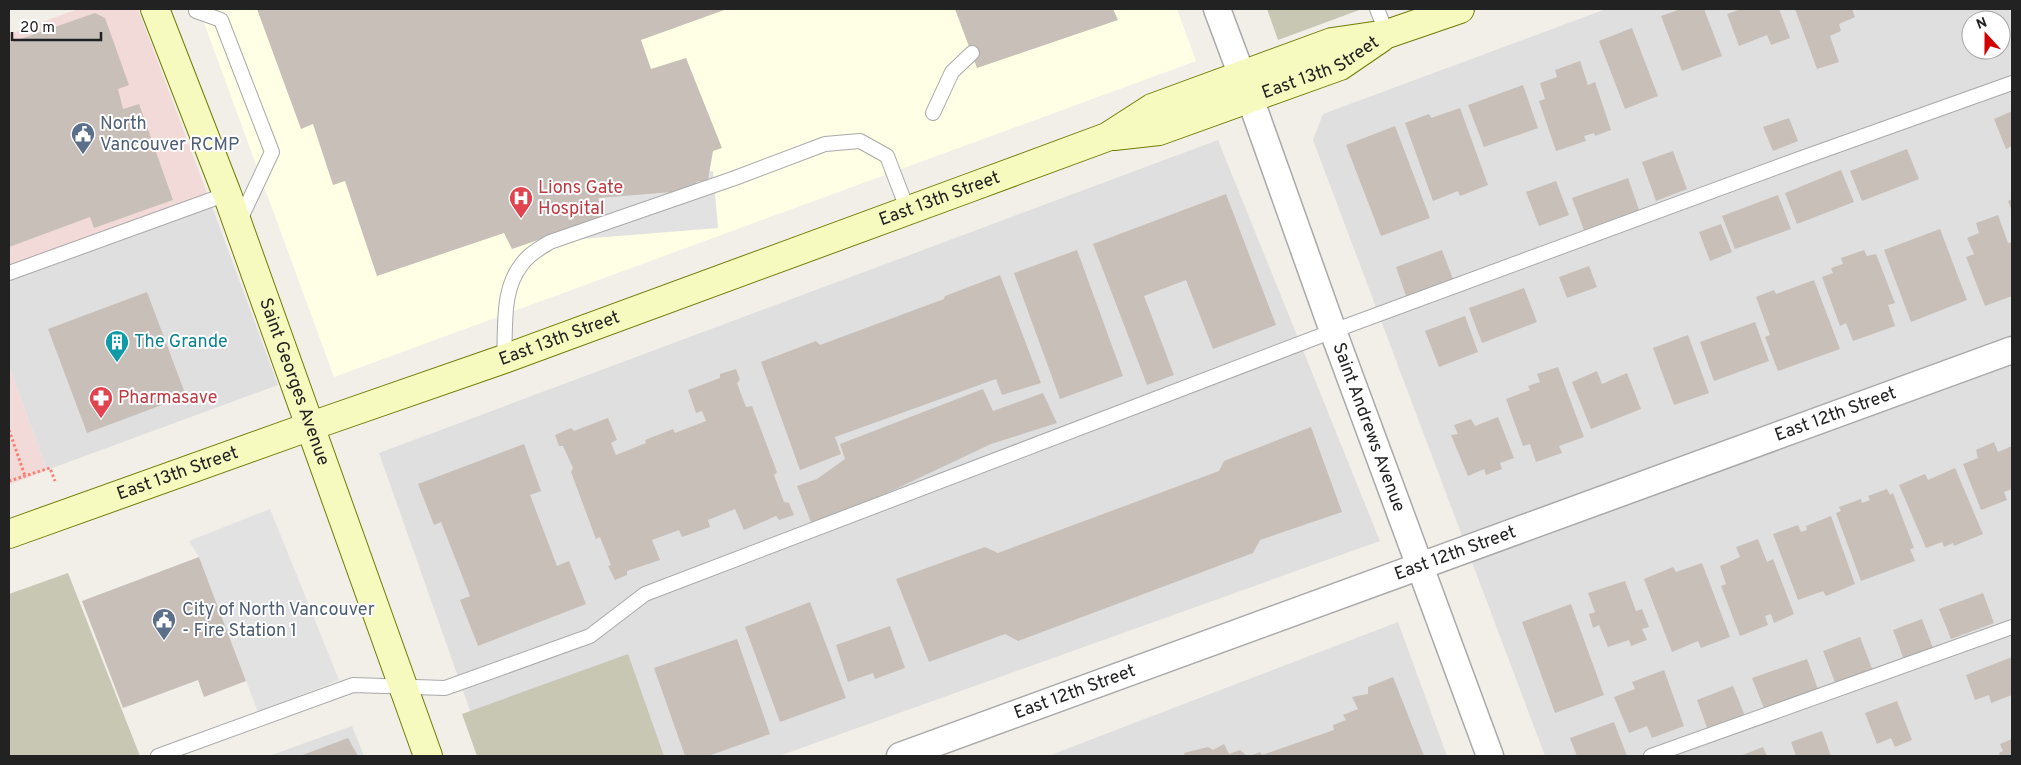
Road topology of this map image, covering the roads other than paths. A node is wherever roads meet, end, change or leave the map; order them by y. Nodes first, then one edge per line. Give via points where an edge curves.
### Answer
1 (155, 9) edge
2 (1217, 9) edge
3 (1377, 9) edge
4 (1460, 9) edge
5 (196, 11) dead end
6 (1387, 34) junction
7 (972, 53) dead end
8 (2012, 83) edge
9 (1246, 87) junction
10 (933, 112) dead end
11 (226, 194) junction
12 (908, 211) junction
13 (238, 225) junction
14 (9, 273) edge
15 (1333, 331) junction
16 (2012, 350) edge
17 (504, 359) junction
18 (311, 426) junction
19 (9, 534) edge
20 (1421, 567) junction
21 (2012, 627) edge
22 (402, 687) junction
23 (158, 756) edge
24 (428, 756) edge
25 (900, 756) edge
26 (1490, 756) edge
27 (1651, 756) edge

1 - 11 street, Saint Georges Avenue
2 - 9 street, Saint Andrews Avenue
3 - 6 lane
4 - 6 street, East 13th Street
5 - 13 lane via 221,20 272,152
6 - 9 street, East 13th Street via 1340,66
7 - 10 lane via 952,72
8 - 15 lane
9 - 12 street, East 13th Street via 1159,131 1107,137
9 - 15 street, Saint Andrews Avenue
11 - 13 street, Saint Georges Avenue
11 - 14 lane
12 - 17 street, East 13th Street
12 - 17 lane via 887,156 860,142 825,144 550,242 522,263 513,278 506,311
13 - 18 street, Saint Georges Avenue
15 - 20 street, Saint Andrews Avenue
15 - 22 lane via 646,594 590,636 445,688
16 - 20 street, East 12th Street
17 - 18 street, East 13th Street
18 - 19 street, East 13th Street
18 - 22 street, Saint Georges Avenue
20 - 25 street, East 12th Street
20 - 26 street, Saint Andrews Avenue
21 - 27 lane
22 - 23 lane via 353,685
22 - 24 street, Saint Georges Avenue

